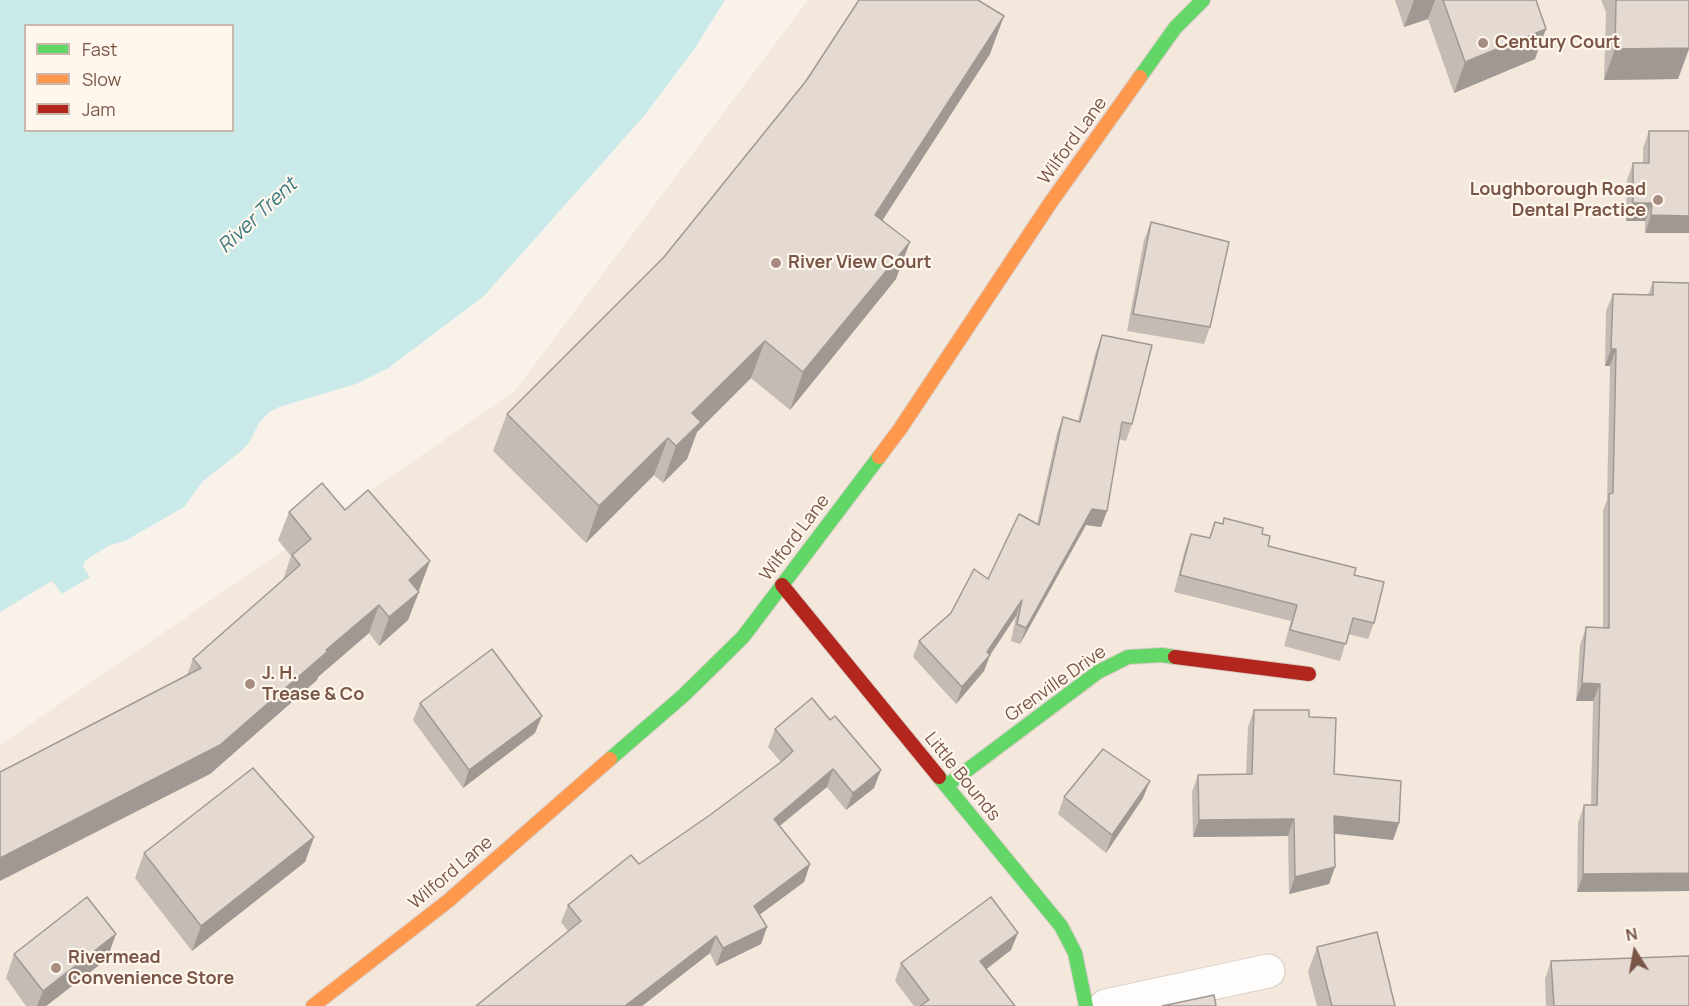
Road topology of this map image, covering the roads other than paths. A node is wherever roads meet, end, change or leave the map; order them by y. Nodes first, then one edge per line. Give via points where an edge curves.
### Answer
1 (1203, 0) edge
2 (782, 585) junction
3 (1309, 674) dead end
4 (946, 786) junction
5 (1268, 970) dead end
6 (313, 1006) edge
7 (1086, 1006) edge
8 (1106, 1006) edge

1 - 2 main road, Wilford Lane via 1175,28 1051,202 900,429
2 - 4 main road, Little Bounds
2 - 6 main road, Wilford Lane via 743,637 684,695 448,901
3 - 4 main road, Grenville Drive via 1162,656 1128,657 1098,672
4 - 7 main road, Little Bounds via 1060,926 1075,953
5 - 8 street

